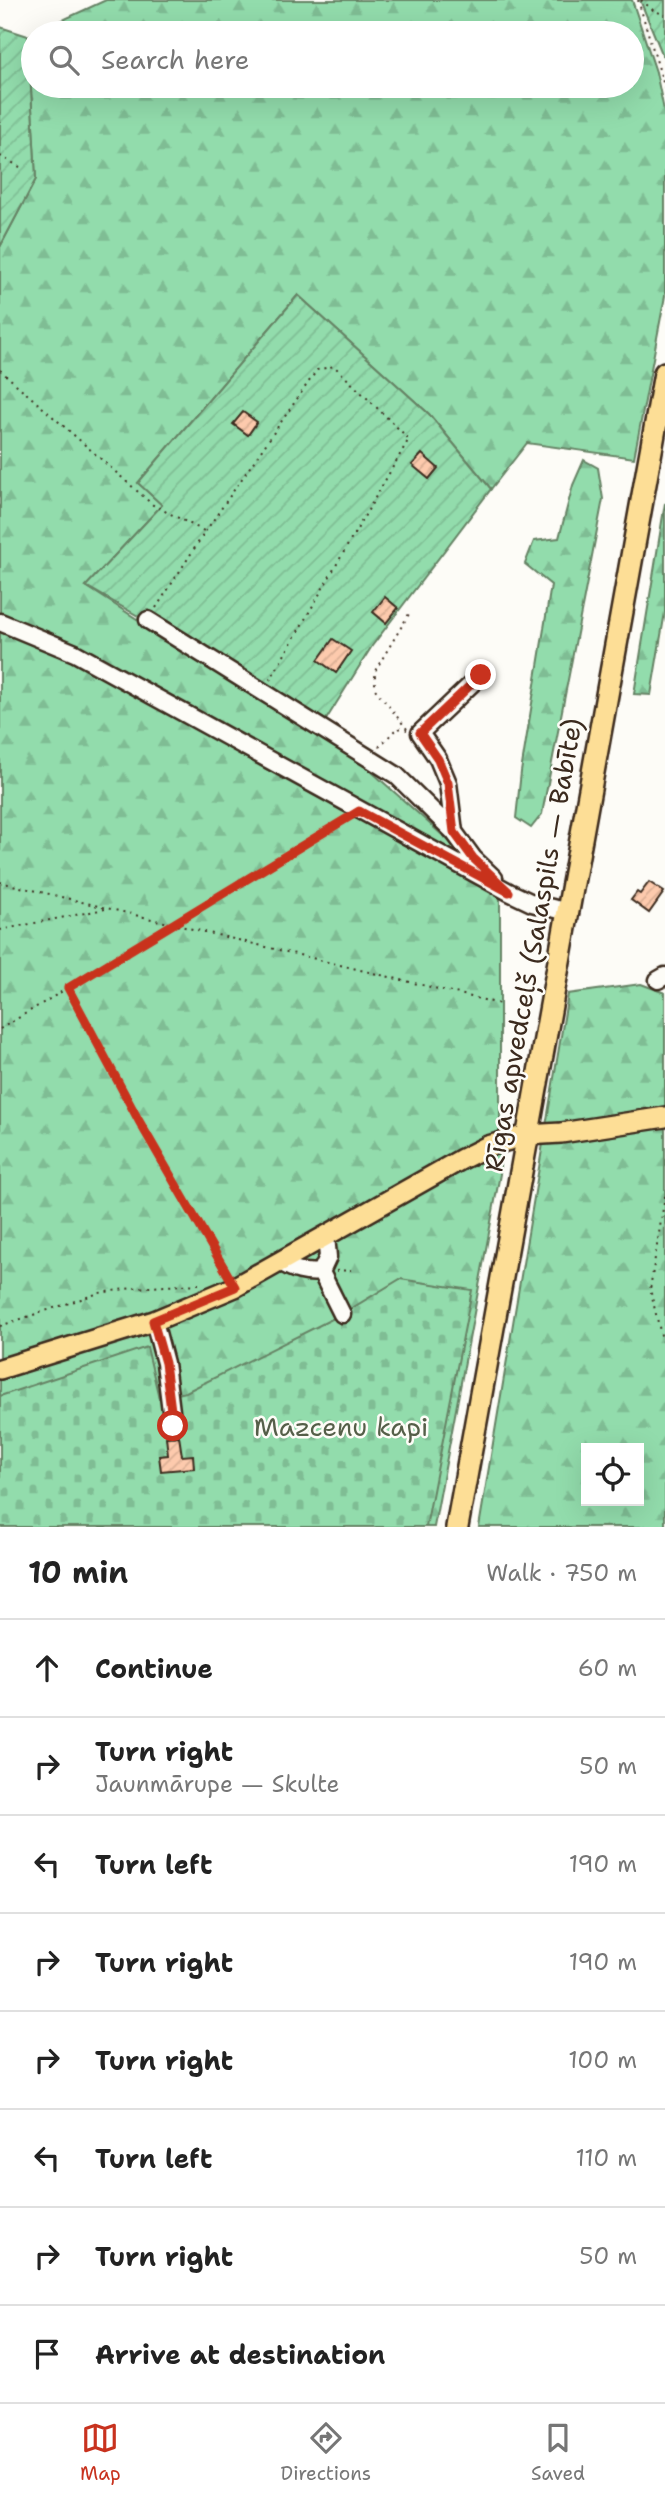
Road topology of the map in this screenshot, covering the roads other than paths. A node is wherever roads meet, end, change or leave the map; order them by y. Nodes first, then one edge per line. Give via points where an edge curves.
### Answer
1 (665, 373) edge
2 (148, 620) road end
3 (0, 622) edge
4 (481, 675) dead end
5 (454, 832) junction
6 (509, 892) junction
7 (568, 912) junction
8 (665, 1117) edge
9 (527, 1136) junction
10 (326, 1236) junction
11 (281, 1262) junction
12 (321, 1272) junction
13 (342, 1314) dead end
14 (153, 1321) junction
15 (0, 1369) edge
16 (173, 1426) dead end
17 (457, 1527) edge

1 - 7 highway, Rīgas apvedceļš (Salaspils — Babīte)
2 - 5 street via 396,775
3 - 6 street via 75,653
4 - 5 street via 420,733 448,783
5 - 6 street via 473,858
6 - 7 street
7 - 9 highway, Rīgas apvedceļš (Salaspils — Babīte)
8 - 9 main road
9 - 10 main road via 461,1158
9 - 17 highway, Rīgas apvedceļš (Salaspils — Babīte)
10 - 11 main road
10 - 12 street via 328,1257
11 - 12 street via 304,1272
11 - 14 main road
12 - 13 street
14 - 15 main road
14 - 16 street via 165,1363

